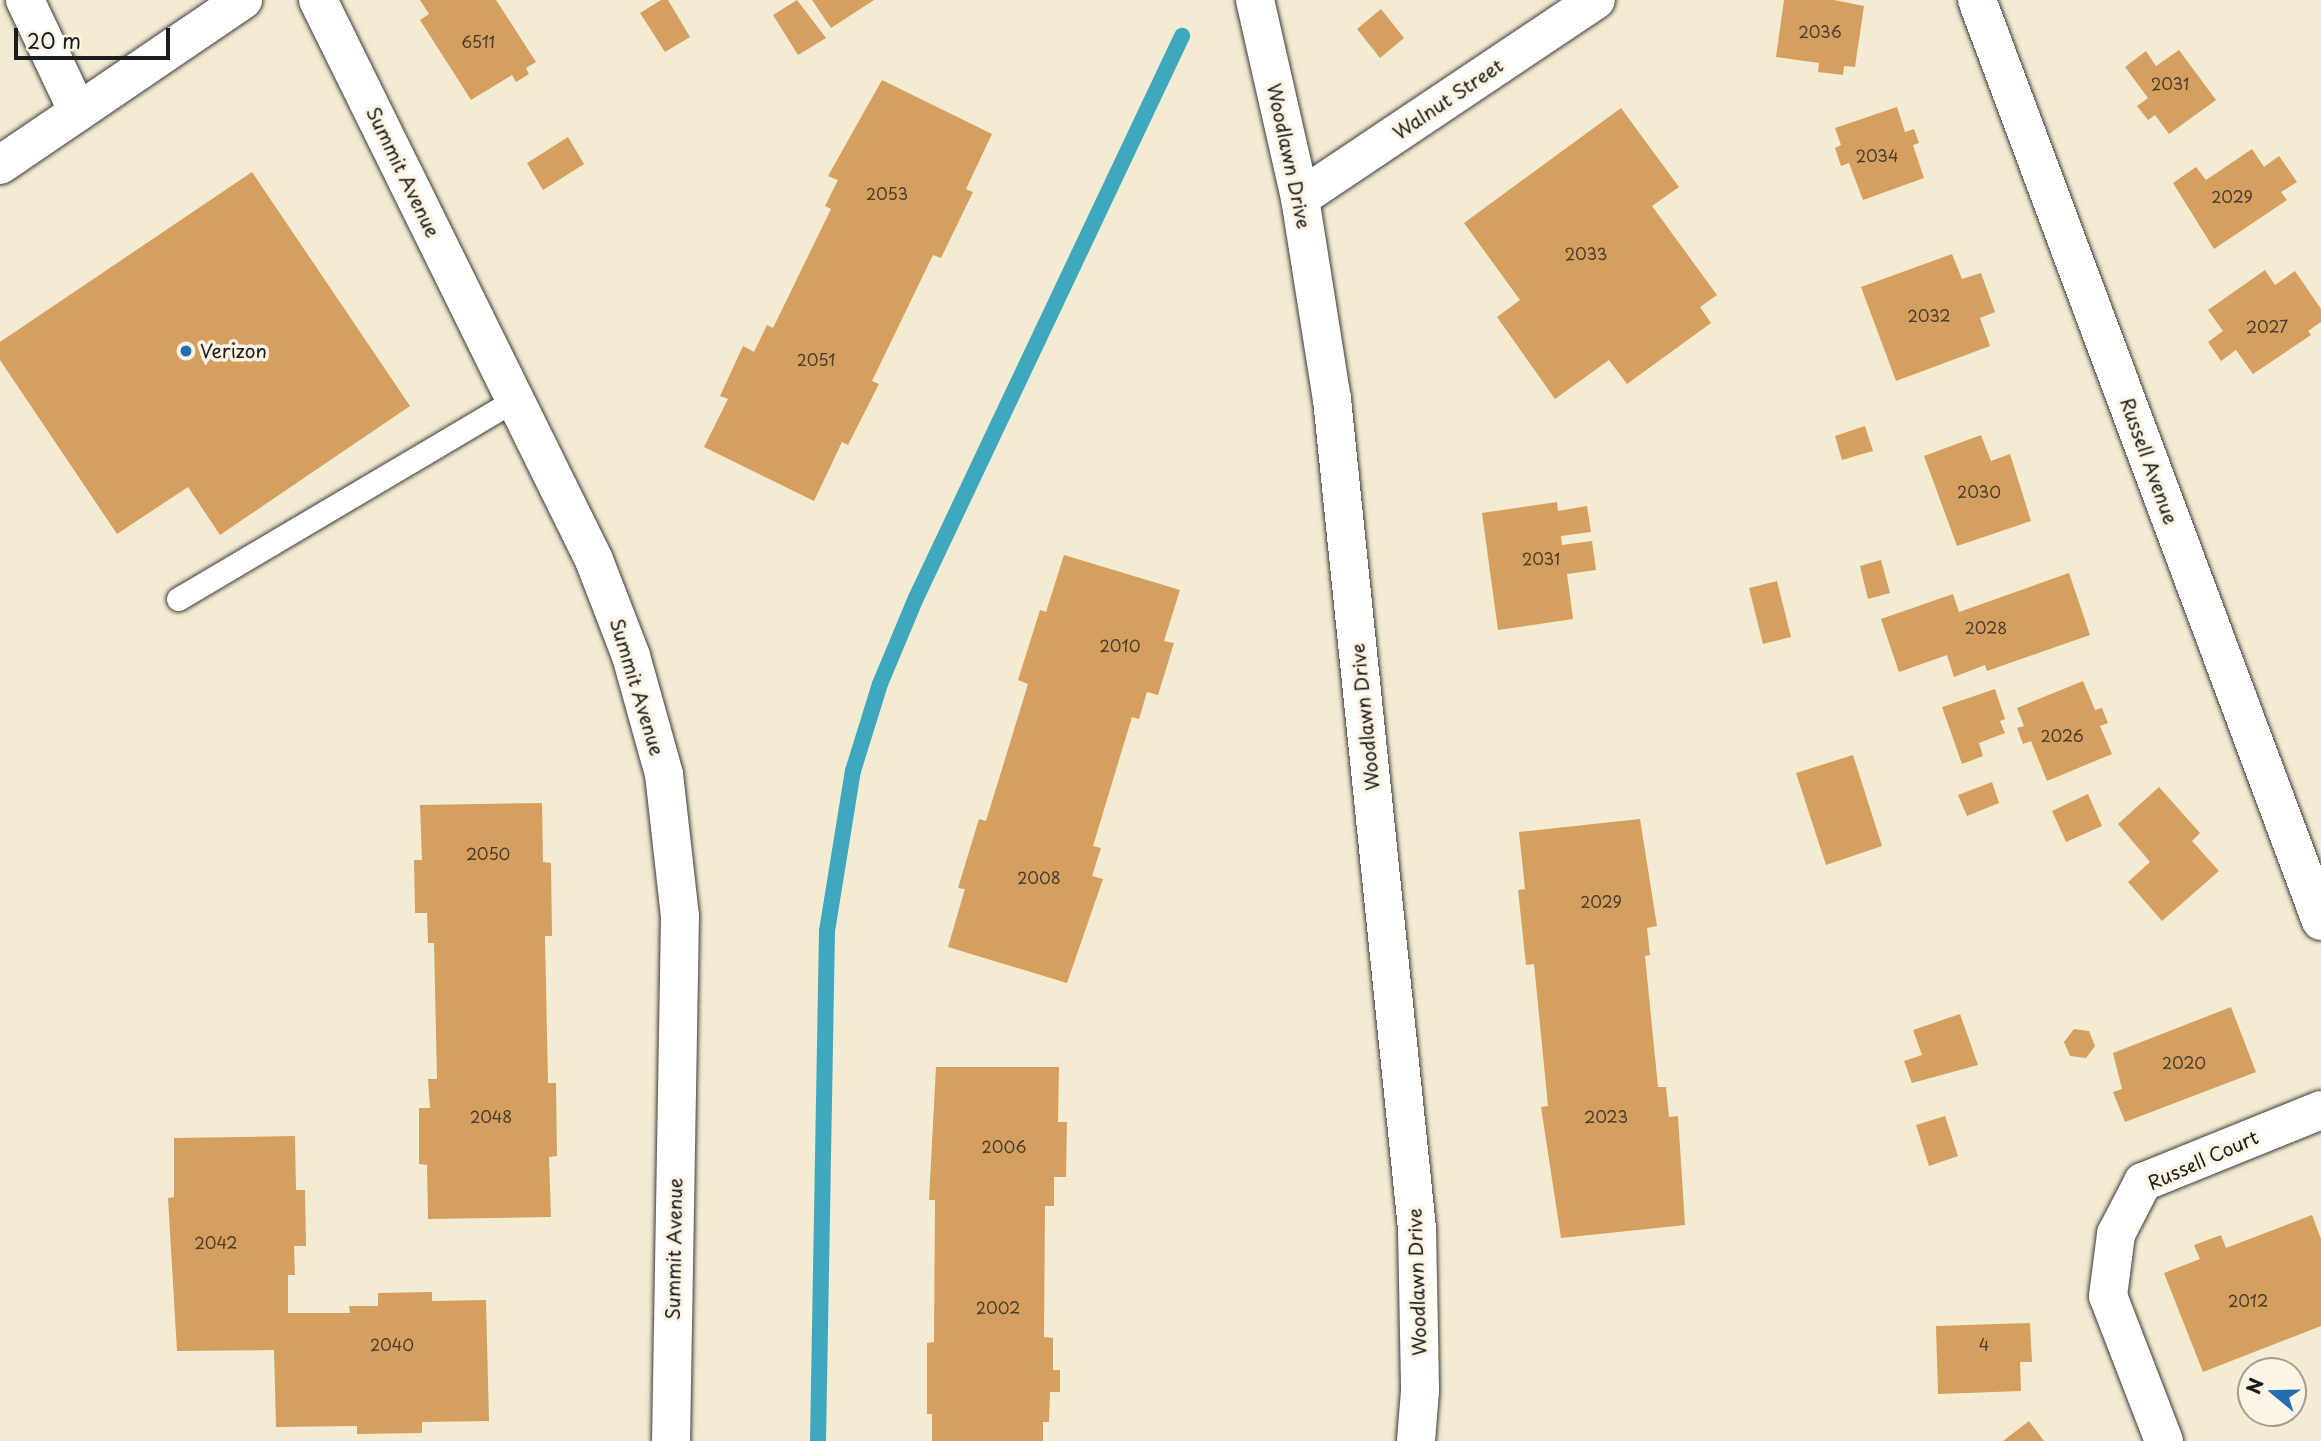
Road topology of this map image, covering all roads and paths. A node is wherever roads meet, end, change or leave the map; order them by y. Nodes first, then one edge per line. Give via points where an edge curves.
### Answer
1 (25, 0) edge
2 (243, 0) edge
3 (318, 0) edge
4 (1255, 0) edge
5 (1596, 0) edge
6 (1977, 0) edge
7 (78, 112) junction
8 (0, 165) edge
9 (1300, 198) junction
10 (515, 400) junction
11 (178, 599) dead end
12 (2321, 921) edge
13 (2321, 1110) edge
14 (671, 1441) edge
15 (1416, 1441) edge
16 (2164, 1441) edge

1 - 7 street
2 - 7 street
3 - 10 street, Summit Avenue
4 - 9 street, Woodlawn Drive
5 - 9 street, Walnut Street
6 - 12 street, Russell Avenue
7 - 8 street
9 - 15 street, Woodlawn Drive via 1332,398 1417,1228 1420,1391
10 - 11 lane
10 - 14 street, Summit Avenue via 594,560 631,656 664,775 680,916
13 - 16 street, Russell Court via 2143,1182 2116,1234 2108,1296

